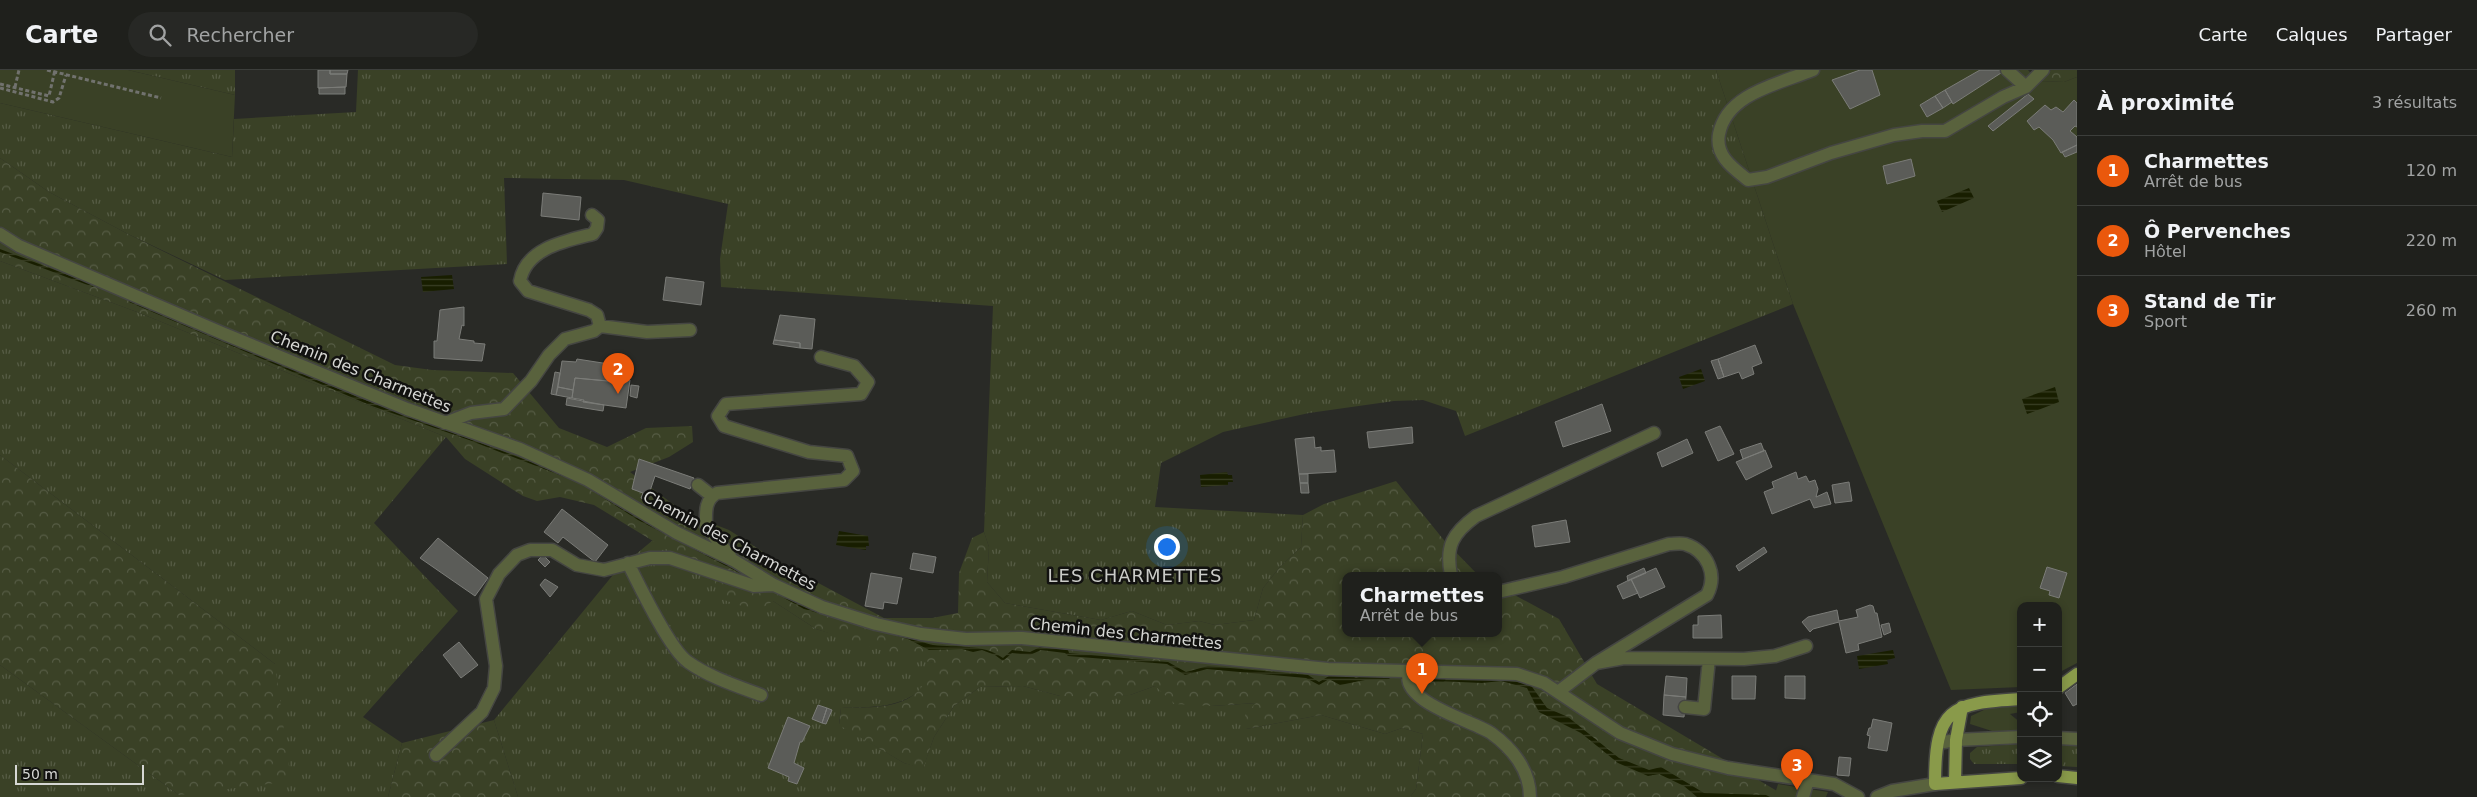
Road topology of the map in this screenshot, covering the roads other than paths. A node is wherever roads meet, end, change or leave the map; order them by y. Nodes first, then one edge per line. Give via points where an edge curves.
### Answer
1 (1813, 70) edge
2 (2007, 70) edge
3 (2043, 70) edge
4 (2026, 87) junction
5 (592, 215) dead end
6 (0, 234) edge
7 (600, 326) junction
8 (690, 330) dead end
9 (821, 357) dead end
10 (445, 422) junction
11 (1654, 433) dead end
12 (698, 485) dead end
13 (712, 496) junction
14 (733, 560) junction
15 (628, 564) junction
16 (1450, 572) edge
17 (774, 585) junction
18 (1502, 591) edge
19 (1806, 646) dead end
20 (1709, 659) junction
21 (1596, 663) junction
22 (2077, 674) edge
23 (1408, 676) junction
24 (2062, 685) edge
25 (1558, 692) junction
26 (761, 695) dead end
27 (2017, 699) edge
28 (1685, 707) dead end
29 (1962, 707) junction
30 (2017, 737) edge
31 (2062, 738) edge
32 (2077, 739) edge
33 (1956, 740) junction
34 (1938, 743) junction
35 (436, 755) dead end
36 (2062, 776) edge
37 (2017, 778) edge
38 (2077, 778) edge
39 (1808, 780) junction
40 (1955, 781) junction
41 (1934, 784) junction
42 (1530, 797) edge
43 (1803, 797) edge
44 (1858, 797) edge
45 (1877, 797) edge

1 - 4 street via 1761,90 1738,103 1722,121 1718,142 1722,156 1748,180 1767,177 1831,153 1894,135 1945,131
2 - 4 street
3 - 4 street
5 - 7 street via 598,220 593,234 550,246 529,261 520,281 528,291 589,310 597,315
6 - 10 street, Chemin des Charmettes via 19,246 222,333
7 - 8 street via 647,332
7 - 10 street via 594,331 565,339 504,409 471,413
9 - 13 street via 854,366 868,382 861,394 726,404 718,416 724,426 810,452 847,456 853,471 844,480
10 - 14 street, Chemin des Charmettes via 520,449 588,480 677,533
11 - 16 street via 1476,516 1460,527 1453,538 1448,561
12 - 13 street
13 - 14 street via 707,505 706,526
14 - 17 street, Chemin des Charmettes
15 - 17 street via 650,558 670,558 754,586
15 - 26 street via 667,635 686,661
15 - 35 street via 604,570 577,564 552,550 530,550 517,555 499,574 486,599 496,666 494,688 482,712
17 - 23 street, Chemin des Charmettes via 822,607 921,634 966,639 1022,638
18 - 21 street via 1564,577 1669,544 1684,544 1696,550 1712,570 1712,584 1707,594
19 - 20 street via 1775,656
20 - 21 street via 1624,658
20 - 28 street via 1704,709
21 - 25 street
22 - 24 main road
23 - 25 street, Chemin des Charmettes via 1517,674 1529,676
23 - 42 street via 1410,690 1424,700 1490,733 1508,747 1520,762
25 - 39 street, Chemin des Charmettes via 1613,729 1672,754 1728,768
27 - 29 main road via 1976,702
29 - 33 main road
29 - 34 main road via 1950,714 1942,726
30 - 33 street
31 - 32 street
33 - 34 street
33 - 40 main road
34 - 41 main road
36 - 38 main road
37 - 40 main road
39 - 43 street
39 - 44 street, Chemin des Charmettes via 1834,784
40 - 41 main road
41 - 45 street via 1892,791

